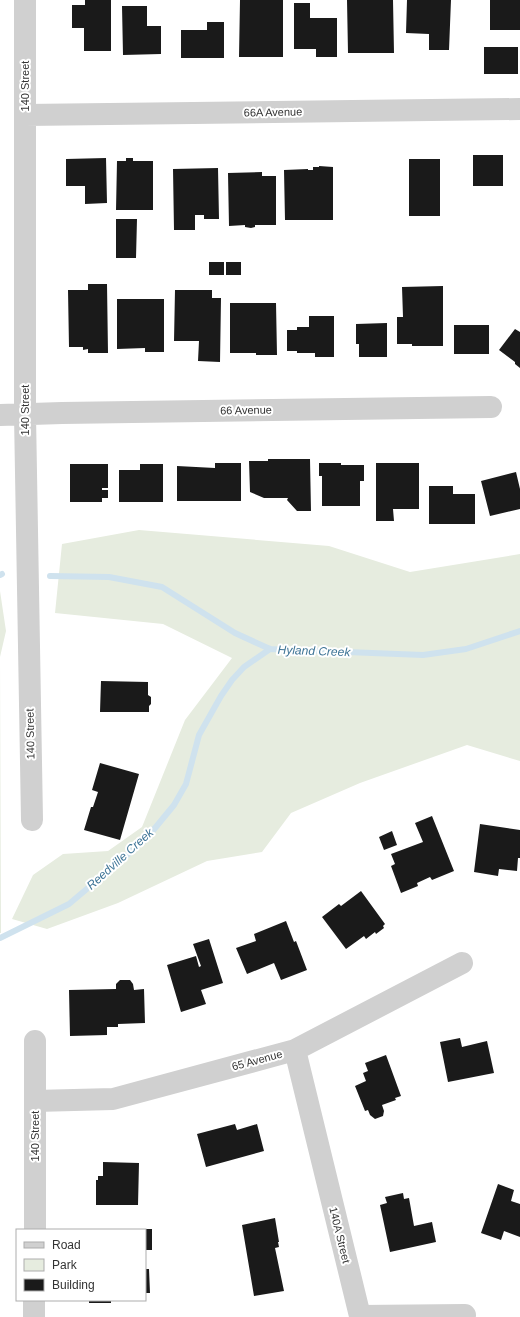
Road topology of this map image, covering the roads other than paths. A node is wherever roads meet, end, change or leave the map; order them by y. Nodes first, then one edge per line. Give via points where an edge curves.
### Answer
1 (25, 0) edge
2 (520, 109) edge
3 (25, 115) junction
4 (491, 407) dead end
5 (0, 415) edge
6 (25, 415) junction
7 (32, 820) dead end
8 (462, 963) dead end
9 (35, 1042) dead end
10 (295, 1050) junction
11 (35, 1101) junction
12 (34, 1229) edge
13 (34, 1301) edge
14 (465, 1314) dead end
15 (34, 1317) edge

1 - 3 street, 140 Street
2 - 3 street, 66A Avenue
3 - 6 street, 140 Street
4 - 6 street, 66 Avenue
5 - 6 street, 66 Avenue
6 - 7 street, 140 Street
8 - 10 street, 65 Avenue
9 - 11 street, 140 Street
10 - 11 street, 65 Avenue via 113,1099
10 - 14 street, 140A Street via 360,1316
11 - 12 street, 140 Street
13 - 15 street

